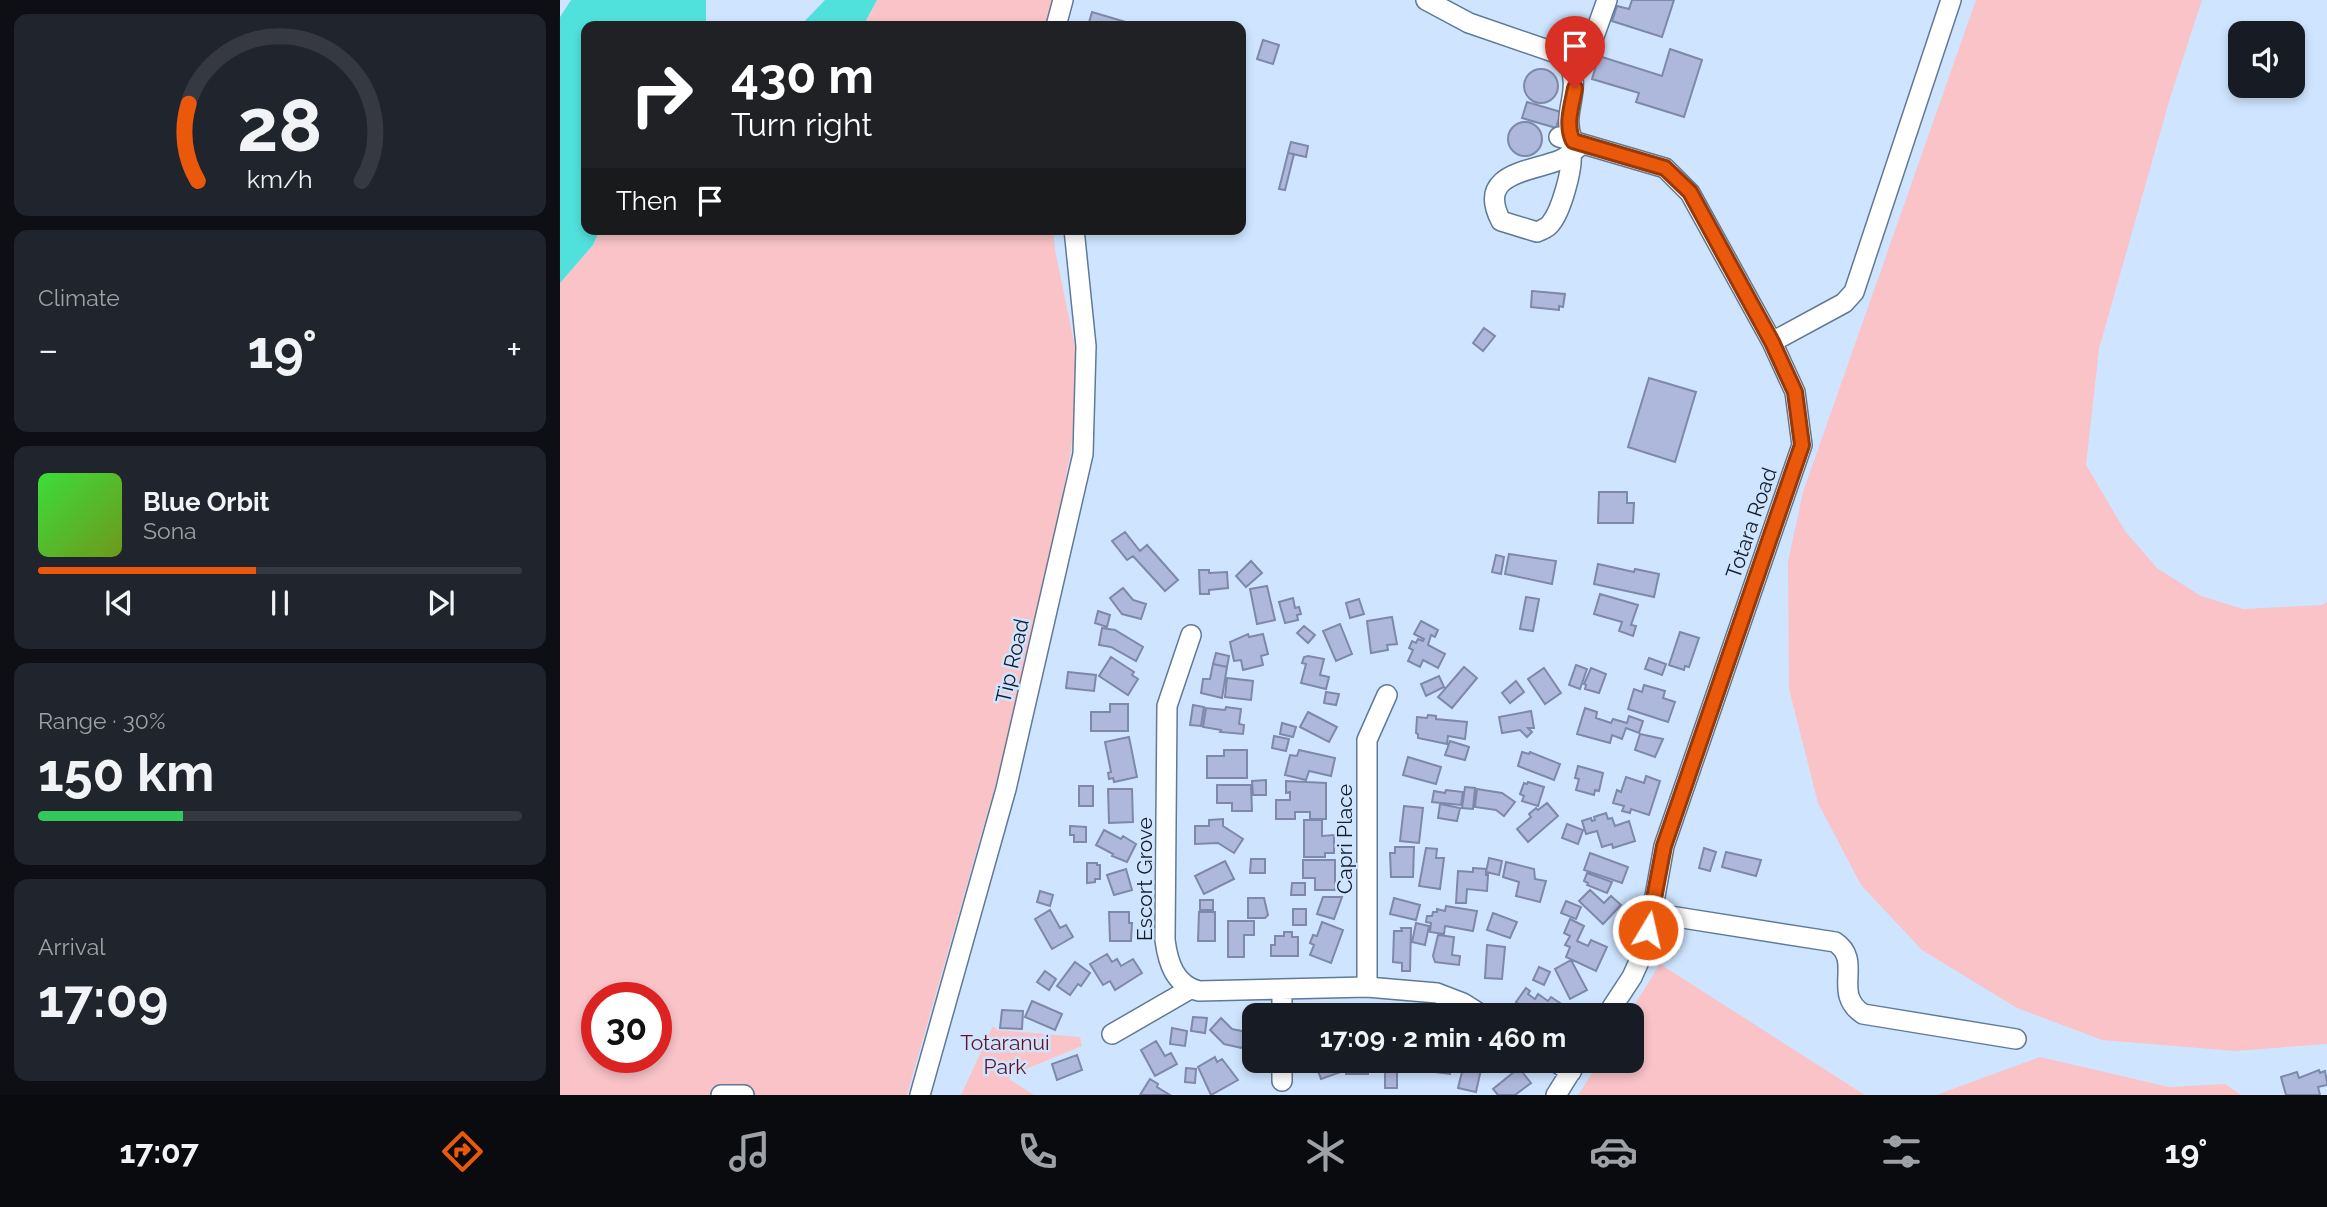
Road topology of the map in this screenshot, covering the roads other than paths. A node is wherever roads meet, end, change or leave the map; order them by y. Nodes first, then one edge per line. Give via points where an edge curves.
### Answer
1 (1063, 0) edge
2 (1426, 0) edge
3 (1607, 0) edge
4 (1951, 0) edge
5 (1057, 21) edge
6 (1568, 61) junction
7 (1572, 144) junction
8 (1075, 235) edge
9 (1772, 342) junction
10 (1191, 635) dead end
11 (1387, 695) dead end
12 (1651, 914) junction
13 (1367, 987) junction
14 (1190, 989) junction
15 (1282, 990) junction
16 (1282, 1003) edge
17 (1463, 1003) edge
18 (1615, 1003) edge
19 (1112, 1034) dead end
20 (2016, 1039) dead end
21 (1282, 1073) edge
22 (1570, 1073) edge
23 (1282, 1081) dead end
24 (721, 1095) edge
25 (744, 1095) edge
26 (919, 1095) edge
27 (1556, 1095) edge

1 - 5 street
2 - 6 street via 1469,23 1565,56
3 - 6 street via 1592,42
4 - 9 street via 1854,292 1844,303
6 - 7 street via 1575,88 1568,122
7 - 7 street via 1509,176 1496,188 1493,198 1501,221 1537,232 1549,226 1562,198
7 - 9 street, Totara Road via 1665,168 1690,192
8 - 26 street, Tip Road via 1086,346 1083,454 1006,789
9 - 12 street, Totara Road via 1795,392 1802,445 1664,846
10 - 14 street, Escort Grove via 1167,706 1165,940 1173,970
11 - 13 street, Capri Place via 1367,740
12 - 18 street, Totara Road via 1646,946
12 - 20 street via 1835,942 1847,954 1846,989 1855,1009 1863,1014
13 - 15 street
13 - 17 street via 1437,993
14 - 15 street
14 - 19 street
15 - 16 street
21 - 23 street
22 - 27 street
24 - 25 street

